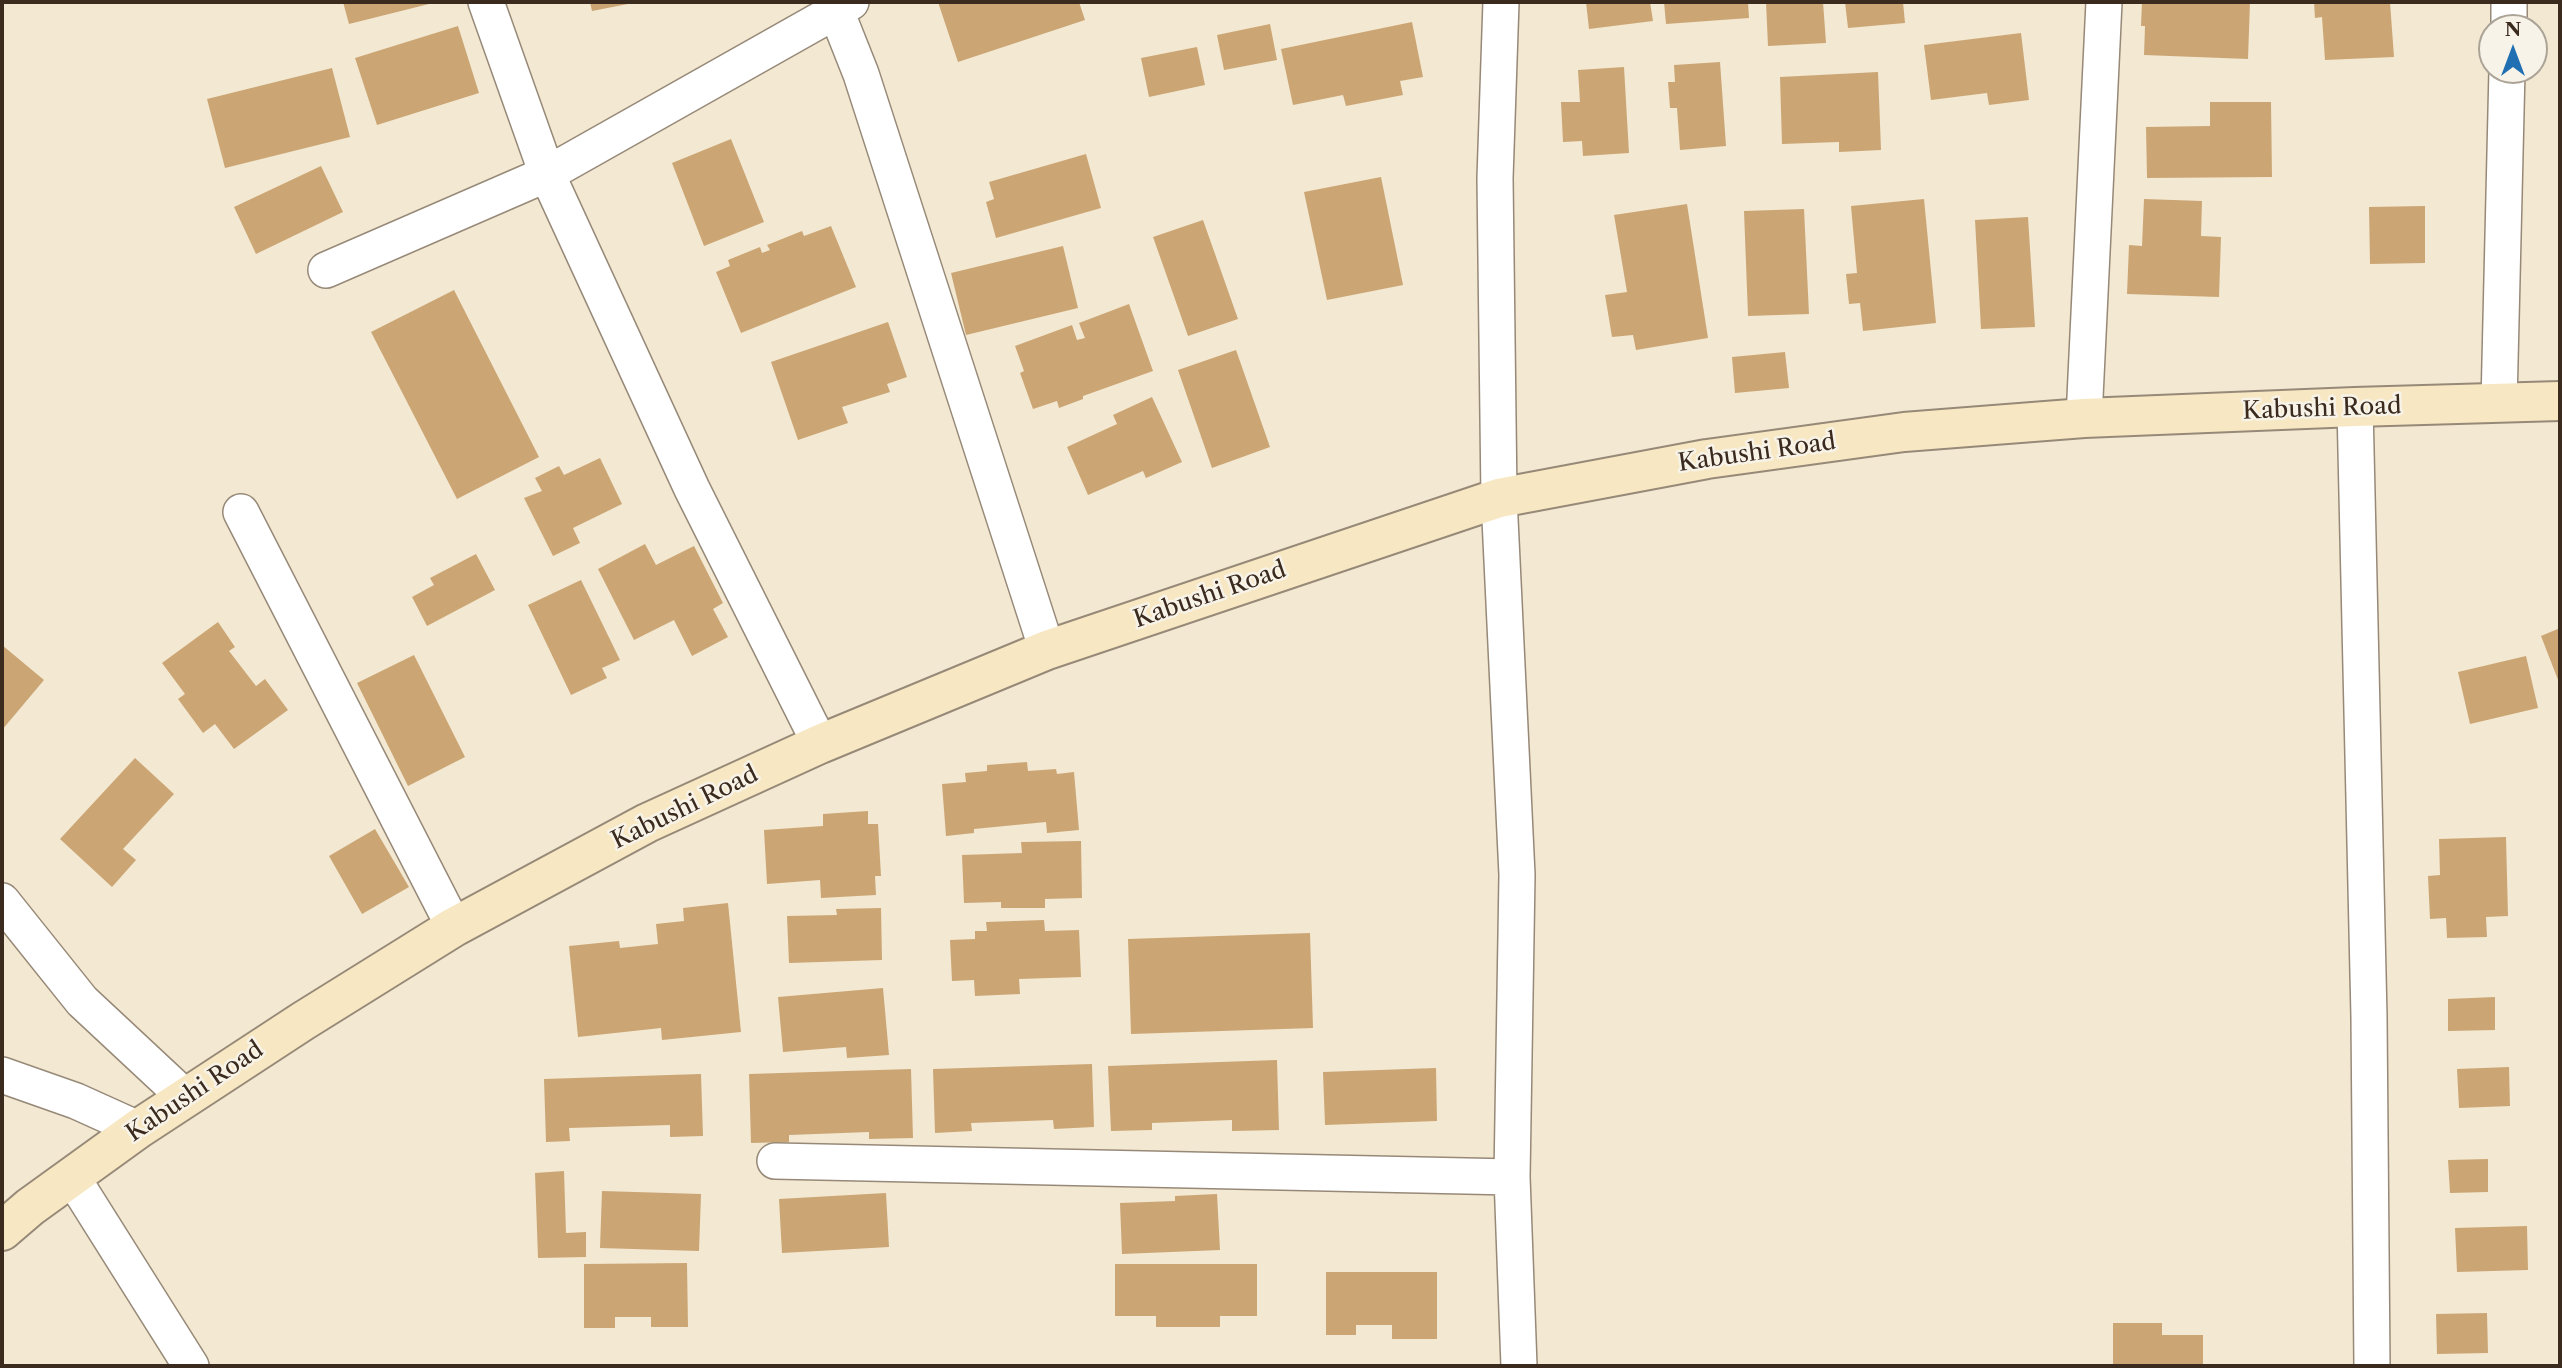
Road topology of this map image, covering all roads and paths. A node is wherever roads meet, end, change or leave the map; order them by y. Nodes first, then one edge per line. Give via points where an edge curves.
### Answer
1 (486, 2) edge
2 (1501, 2) edge
3 (2104, 2) edge
4 (844, 6) edge
5 (801, 15) edge
6 (2507, 84) edge
7 (547, 174) junction
8 (326, 270) dead end
9 (2560, 401) edge
10 (2499, 403) junction
11 (2355, 407) junction
12 (2084, 418) junction
13 (1499, 498) junction
14 (242, 512) dead end
15 (1047, 650) junction
16 (820, 744) junction
17 (2, 901) edge
18 (454, 927) junction
19 (2, 1075) edge
20 (186, 1098) junction
21 (138, 1129) junction
22 (775, 1161) dead end
23 (72, 1177) junction
24 (1512, 1177) junction
25 (2, 1231) edge
26 (191, 1366) edge
27 (1519, 1366) edge
28 (2372, 1366) edge

1 - 7 street
2 - 13 street via 1495,178
3 - 12 street
4 - 5 street
4 - 15 street via 868,95
5 - 7 street
6 - 10 street
7 - 8 street
7 - 16 street via 692,489
9 - 10 main road, Kabushi Road
10 - 11 main road, Kabushi Road
11 - 12 main road, Kabushi Road
11 - 28 street
12 - 13 main road, Kabushi Road via 1904,432 1720,457
13 - 15 main road, Kabushi Road
13 - 24 street via 1517,875
14 - 18 street
15 - 16 main road, Kabushi Road
16 - 18 main road, Kabushi Road via 647,823
17 - 20 street via 82,1001
18 - 20 main road, Kabushi Road
19 - 21 street
20 - 21 main road, Kabushi Road
21 - 23 main road, Kabushi Road
22 - 24 street
23 - 25 main road, Kabushi Road
23 - 26 street
24 - 27 street

